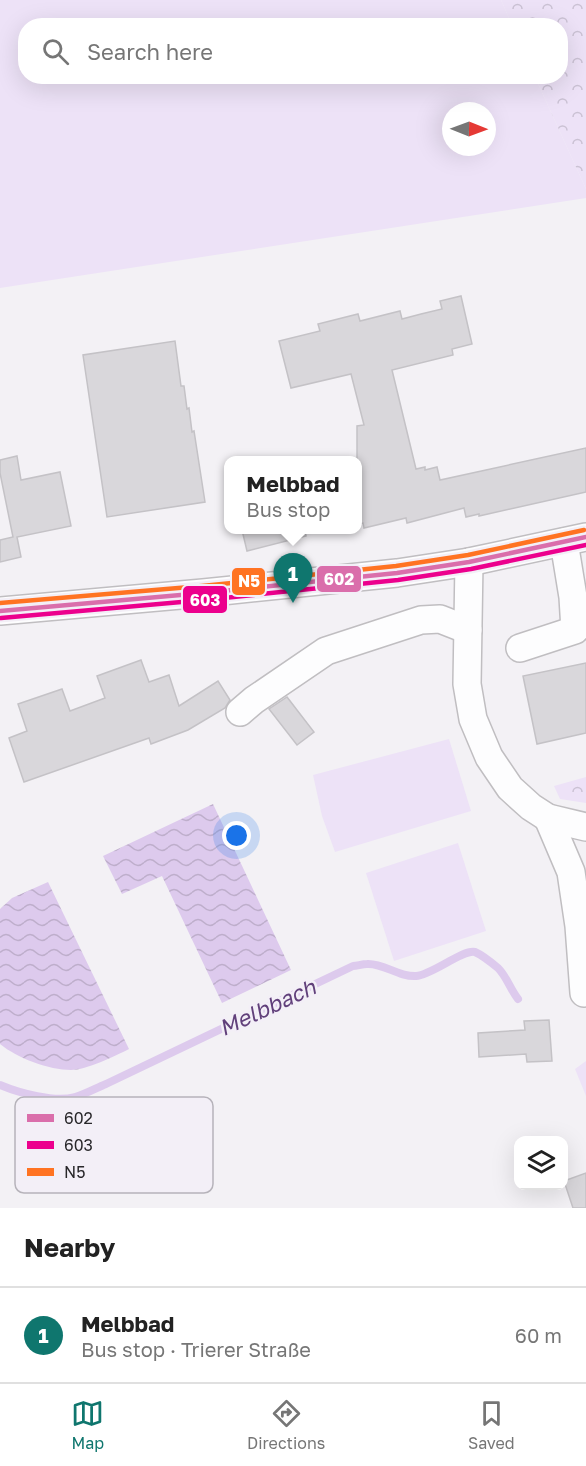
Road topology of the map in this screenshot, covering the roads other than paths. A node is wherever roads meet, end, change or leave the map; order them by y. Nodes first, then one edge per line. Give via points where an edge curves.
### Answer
1 (575, 539) edge
2 (470, 562) junction
3 (0, 611) edge
4 (468, 630) junction
5 (520, 648) dead end
6 (240, 712) dead end
7 (548, 818) junction
8 (586, 827) edge
9 (586, 992) edge

1 - 2 street
1 - 5 street via 575,630
2 - 3 street via 343,579
2 - 4 street
4 - 6 street via 440,619 421,620 326,651
4 - 7 street via 467,684 473,719 489,757 510,788
7 - 8 street
7 - 9 street via 571,872

